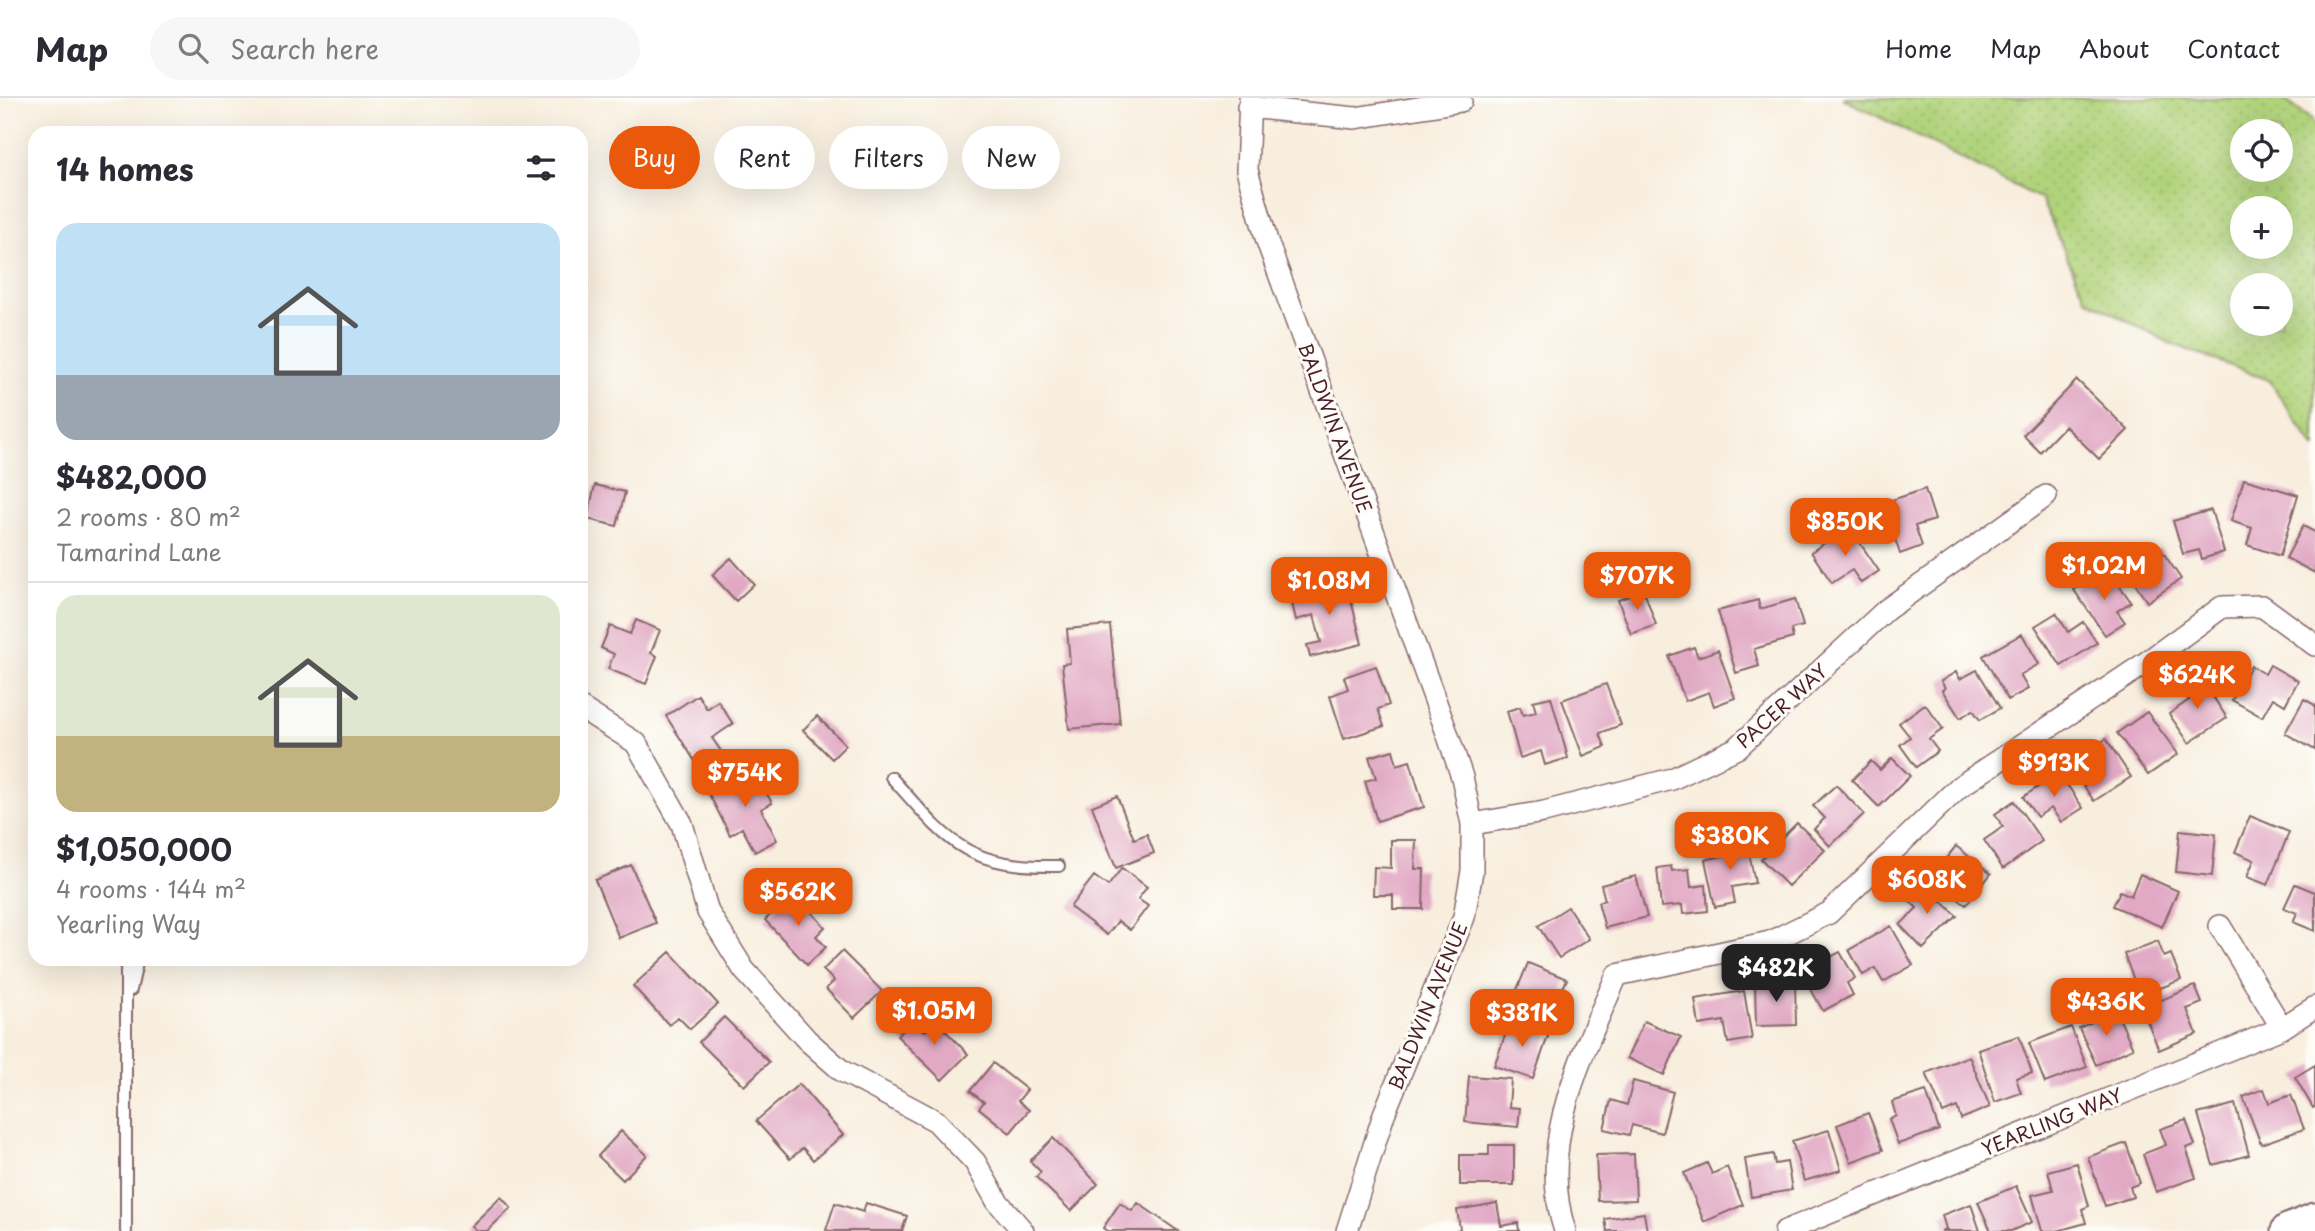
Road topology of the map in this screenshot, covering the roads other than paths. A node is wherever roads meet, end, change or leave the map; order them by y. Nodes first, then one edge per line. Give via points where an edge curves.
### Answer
1 (1461, 101) dead end
2 (1249, 103) edge
3 (2046, 496) dead end
4 (2315, 645) edge
5 (588, 712) edge
6 (891, 777) dead end
7 (1472, 824) junction
8 (1059, 866) dead end
9 (2220, 926) dead end
10 (126, 966) edge
11 (136, 966) edge
12 (2315, 1007) edge
13 (127, 1010) junction
14 (2282, 1028) junction
15 (126, 1231) edge
16 (1023, 1231) edge
17 (1347, 1231) edge
18 (1565, 1231) edge
19 (1785, 1231) edge

1 - 2 street via 1355,118
2 - 7 street, BALDWIN AVENUE via 1247,170 1267,241 1446,730
3 - 7 street, PACER WAY via 1886,610 1737,748 1672,779 1544,812
4 - 18 street via 2262,606 2222,607 1959,787 1829,913 1770,942 1616,975 1566,1102 1557,1141 1559,1214
5 - 16 street via 636,743 682,824 708,912 744,970 807,1040 842,1071 936,1121 975,1162 997,1201
6 - 8 lane via 960,848 995,862
7 - 17 street, BALDWIN AVENUE via 1472,871 1464,917 1384,1114
9 - 14 street
10 - 13 lane
11 - 13 lane
12 - 14 street, YEARLING WAY
13 - 15 lane
14 - 19 street, YEARLING WAY

